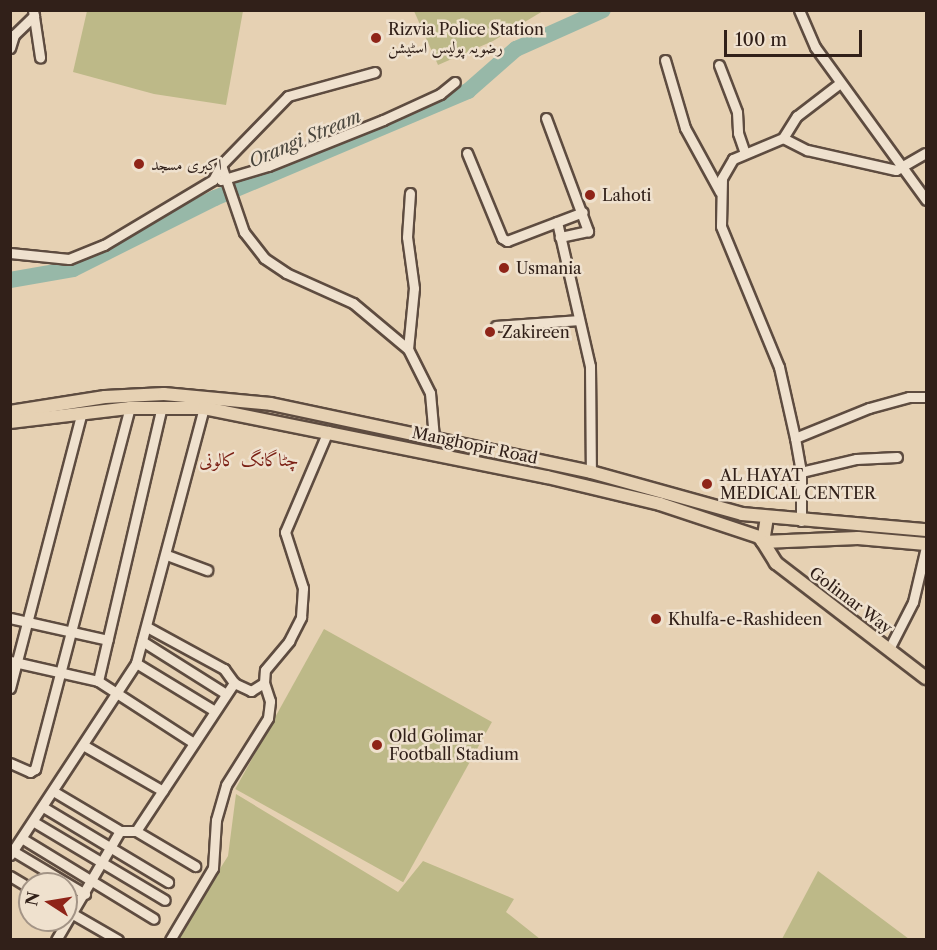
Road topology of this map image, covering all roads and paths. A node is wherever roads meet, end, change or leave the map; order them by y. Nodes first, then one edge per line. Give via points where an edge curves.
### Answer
1 (800, 10) edge
2 (33, 13) edge
3 (10, 48) edge
4 (40, 57) dead end
5 (665, 60) dead end
6 (719, 65) dead end
7 (375, 72) dead end
8 (455, 82) dead end
9 (840, 83) junction
10 (546, 118) dead end
11 (783, 138) junction
12 (467, 153) dead end
13 (745, 153) junction
14 (927, 153) edge
15 (221, 165) junction
16 (906, 166) junction
17 (226, 179) junction
18 (213, 180) junction
19 (923, 187) edge
20 (410, 193) dead end
21 (722, 194) junction
22 (927, 200) edge
23 (582, 212) junction
24 (557, 222) junction
25 (560, 237) junction
26 (10, 253) edge
27 (579, 320) junction
28 (496, 326) dead end
29 (408, 349) junction
30 (927, 397) edge
31 (162, 407) junction
32 (130, 408) junction
33 (204, 408) junction
34 (10, 412) edge
35 (82, 412) junction
36 (10, 422) edge
37 (328, 431) junction
38 (434, 438) junction
39 (795, 438) junction
40 (897, 457) dead end
41 (591, 472) junction
42 (801, 472) junction
43 (766, 517) junction
44 (801, 521) junction
45 (927, 530) edge
46 (763, 542) junction
47 (927, 546) edge
48 (167, 555) junction
49 (207, 570) dead end
50 (10, 618) edge
51 (27, 621) junction
52 (147, 627) junction
53 (71, 631) junction
54 (108, 640) junction
55 (142, 641) junction
56 (889, 649) junction
57 (14, 662) edge
58 (136, 663) junction
59 (61, 674) junction
60 (927, 678) edge
61 (98, 681) junction
62 (234, 683) junction
63 (264, 683) junction
64 (10, 688) edge
65 (115, 694) junction
66 (226, 694) junction
67 (215, 711) junction
68 (83, 744) junction
69 (194, 744) junction
70 (10, 763) edge
71 (53, 791) junction
72 (163, 791) junction
73 (43, 807) junction
74 (34, 822) junction
75 (120, 831) junction
76 (136, 831) junction
77 (15, 847) edge
78 (111, 849) junction
79 (103, 864) junction
80 (195, 866) dead end
81 (92, 881) junction
82 (168, 882) dead end
83 (85, 894) junction
84 (165, 900) dead end
85 (78, 902) edge
86 (78, 917) edge
87 (154, 919) dead end
88 (118, 939) edge
89 (170, 939) edge

1 - 9 street via 815,47
2 - 3 street via 14,35
2 - 4 street
5 - 21 street via 685,128
6 - 13 street via 737,112 738,133
7 - 15 street via 288,96
8 - 17 street via 440,94 383,120
9 - 11 street via 796,116
9 - 16 street
10 - 23 street
11 - 13 street
11 - 16 street via 807,150 896,170
12 - 24 street via 502,238 507,241
13 - 21 street via 733,159 722,177
14 - 16 street
15 - 17 street
15 - 18 street
16 - 19 street
17 - 18 street
17 - 29 street via 244,232 264,258 286,273 353,303
18 - 26 street via 104,244 69,259
19 - 22 street
20 - 29 street via 407,237 414,288
21 - 39 street via 721,226 779,368
23 - 24 street
23 - 25 street via 588,231
24 - 25 street
25 - 27 street
27 - 28 street
27 - 41 street via 590,366
29 - 38 street via 432,399
30 - 39 street via 909,397 869,408
31 - 32 main road, Manghopir Road
31 - 33 main road, Manghopir Road
31 - 54 street
32 - 35 main road, Manghopir Road
32 - 53 street
33 - 37 main road, Manghopir Road
33 - 48 street
34 - 38 main road, Manghopir Road via 105,397 207,396 271,404
35 - 36 main road, Manghopir Road
35 - 51 street
37 - 46 main road, Manghopir Road via 660,504 759,537
37 - 63 street via 285,532 303,588 301,617 289,641 265,670
38 - 41 main road, Manghopir Road
39 - 42 street
40 - 42 street via 855,459
41 - 43 main road, Manghopir Road
42 - 44 street
43 - 44 main road, Manghopir Road
43 - 46 main road
44 - 45 main road, Manghopir Road
46 - 47 main road, Manghopir Road via 858,538
46 - 56 main road, Golimar Way via 776,563
47 - 56 street via 913,602
48 - 49 street
48 - 52 street
50 - 51 street
51 - 53 street
51 - 57 street
52 - 55 street
52 - 62 street via 224,669
53 - 54 street
53 - 59 street
54 - 61 street
55 - 58 street
55 - 66 street
56 - 60 main road, Golimar Way
57 - 59 street
57 - 64 street
58 - 65 street
58 - 67 street
59 - 61 street
59 - 70 street via 35,769 30,772
61 - 65 street
62 - 63 street via 251,691
62 - 66 street
63 - 89 street via 270,701 268,718 226,785 216,820 213,868
65 - 68 street
65 - 69 street
66 - 67 street
67 - 69 street
68 - 71 street
68 - 72 street
69 - 72 street
71 - 73 street
71 - 75 street
72 - 76 street
73 - 74 street
73 - 78 street
74 - 77 street
74 - 79 street
75 - 76 street
75 - 78 street
76 - 80 street
77 - 81 street
77 - 83 street
78 - 79 street
78 - 82 street
79 - 81 street
79 - 84 street
81 - 83 street
81 - 87 street
83 - 85 street
86 - 88 street

